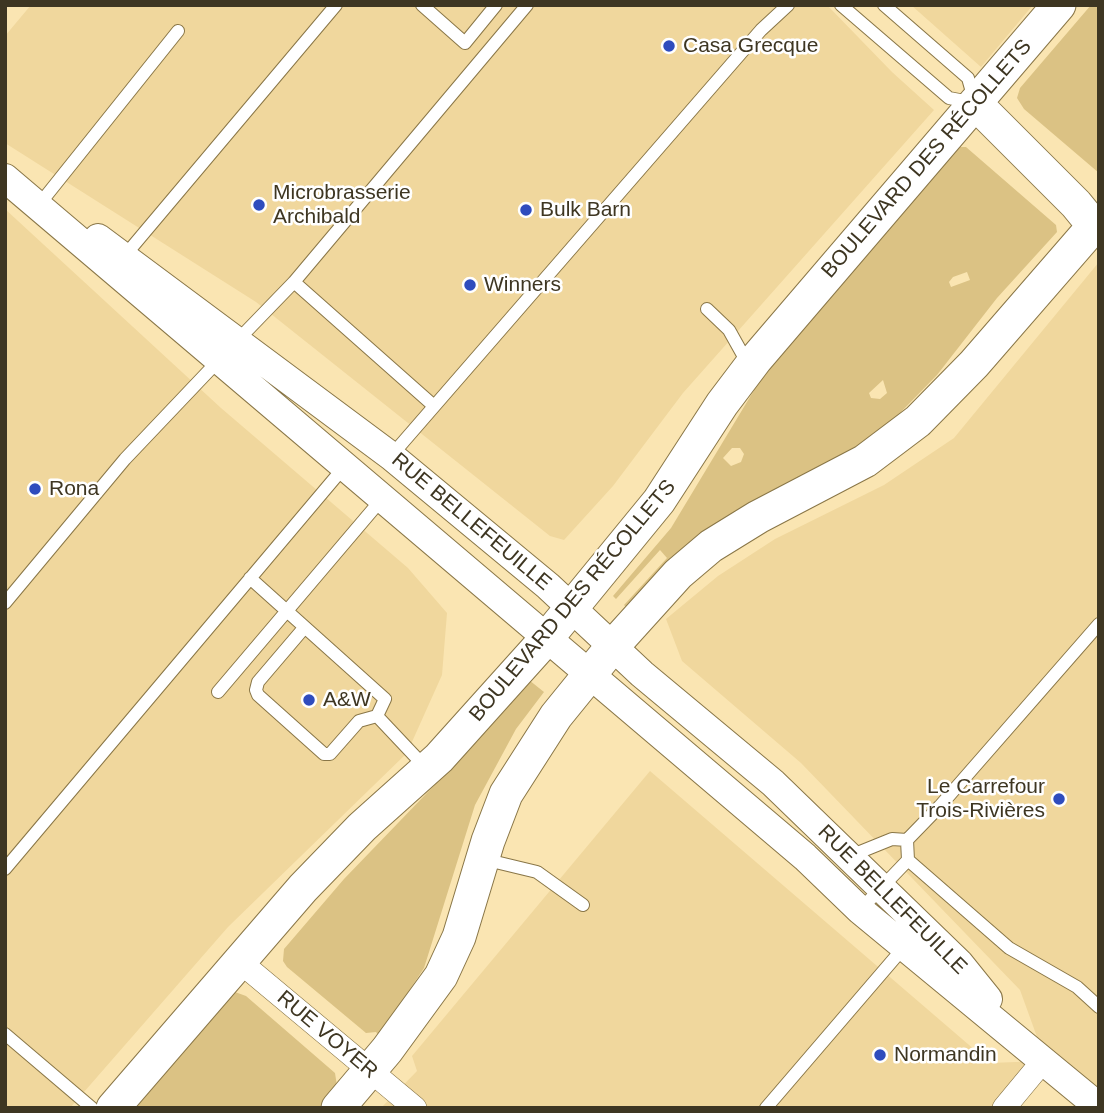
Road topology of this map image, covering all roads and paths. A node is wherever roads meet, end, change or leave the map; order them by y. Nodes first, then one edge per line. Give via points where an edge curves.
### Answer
1 (336, 5) edge
2 (422, 5) edge
3 (496, 5) edge
4 (527, 5) edge
5 (788, 5) edge
6 (841, 5) edge
7 (884, 5) edge
8 (1059, 5) edge
9 (178, 31) dead end
10 (975, 103) junction
11 (5, 178) edge
12 (46, 213) junction
13 (1097, 227) edge
14 (118, 262) junction
15 (294, 282) junction
16 (707, 309) dead end
17 (238, 340) junction
18 (218, 360) junction
19 (749, 368) junction
20 (434, 406) junction
21 (391, 456) junction
22 (345, 465) junction
23 (381, 500) junction
24 (250, 578) junction
25 (5, 603) edge
26 (572, 608) junction
27 (287, 609) junction
28 (1099, 624) edge
29 (304, 628) junction
30 (546, 639) junction
31 (612, 647) junction
32 (590, 675) junction
33 (218, 692) dead end
34 (377, 716) junction
35 (427, 769) junction
36 (906, 840) junction
37 (850, 856) junction
38 (482, 859) junction
39 (908, 860) junction
40 (5, 869) edge
41 (881, 889) junction
42 (583, 905) dead end
43 (860, 910) junction
44 (913, 937) junction
45 (239, 961) junction
46 (1099, 1007) edge
47 (5, 1034) edge
48 (1033, 1053) junction
49 (369, 1072) junction
50 (1099, 1107) edge
51 (92, 1108) edge
52 (113, 1108) edge
53 (338, 1108) edge
54 (415, 1108) edge
55 (766, 1108) edge
56 (1004, 1108) edge

1 - 14 lane
2 - 3 lane via 465,43
4 - 15 lane
5 - 20 lane via 746,46
6 - 10 lane via 949,98
7 - 10 lane via 968,78
8 - 10 main road, BOULEVARD DES RÉCOLLETS
9 - 12 lane
10 - 13 main road
10 - 19 main road, BOULEVARD DES RÉCOLLETS
11 - 12 street, RUE BELLEFEUILLE
12 - 14 street, RUE BELLEFEUILLE
13 - 31 main road via 918,421 865,461 717,542 678,575
14 - 17 street, RUE BELLEFEUILLE
14 - 18 street, RUE BELLEFEUILLE
15 - 17 lane
15 - 20 lane
16 - 19 lane via 729,330
17 - 18 lane
17 - 21 street, RUE BELLEFEUILLE
18 - 22 street, RUE BELLEFEUILLE
18 - 25 lane via 125,459
19 - 26 main road, BOULEVARD DES RÉCOLLETS via 659,501
20 - 21 lane
21 - 26 street, RUE BELLEFEUILLE
22 - 23 street, RUE BELLEFEUILLE
22 - 24 lane
23 - 27 lane
23 - 30 street, RUE BELLEFEUILLE
24 - 27 lane
24 - 40 lane
26 - 30 main road, BOULEVARD DES RÉCOLLETS
26 - 31 street, RUE BELLEFEUILLE
27 - 29 lane
27 - 33 lane
28 - 36 lane
29 - 34 lane via 385,699
29 - 34 lane via 258,681 258,695 324,754 334,751 359,721
30 - 32 street, RUE BELLEFEUILLE
30 - 35 main road, BOULEVARD DES RÉCOLLETS
31 - 32 main road
31 - 37 street, RUE BELLEFEUILLE via 773,783
32 - 38 main road via 517,774
32 - 43 street, RUE BELLEFEUILLE via 805,857
34 - 35 lane
35 - 45 main road, BOULEVARD DES RÉCOLLETS via 328,861
36 - 37 lane via 892,839
36 - 39 lane
37 - 41 street, RUE BELLEFEUILLE
38 - 42 lane via 537,872
38 - 49 main road via 464,925 446,967
39 - 41 lane
39 - 46 lane via 1009,948 1077,987
41 - 43 lane
41 - 44 street, RUE BELLEFEUILLE
43 - 44 street, RUE BELLEFEUILLE
44 - 48 street, RUE BELLEFEUILLE
44 - 55 lane
45 - 49 street, RUE VOYER
45 - 52 main road, BOULEVARD DES RÉCOLLETS
47 - 51 lane
48 - 50 street, RUE BELLEFEUILLE
48 - 56 street
49 - 53 main road
49 - 54 street, RUE VOYER

